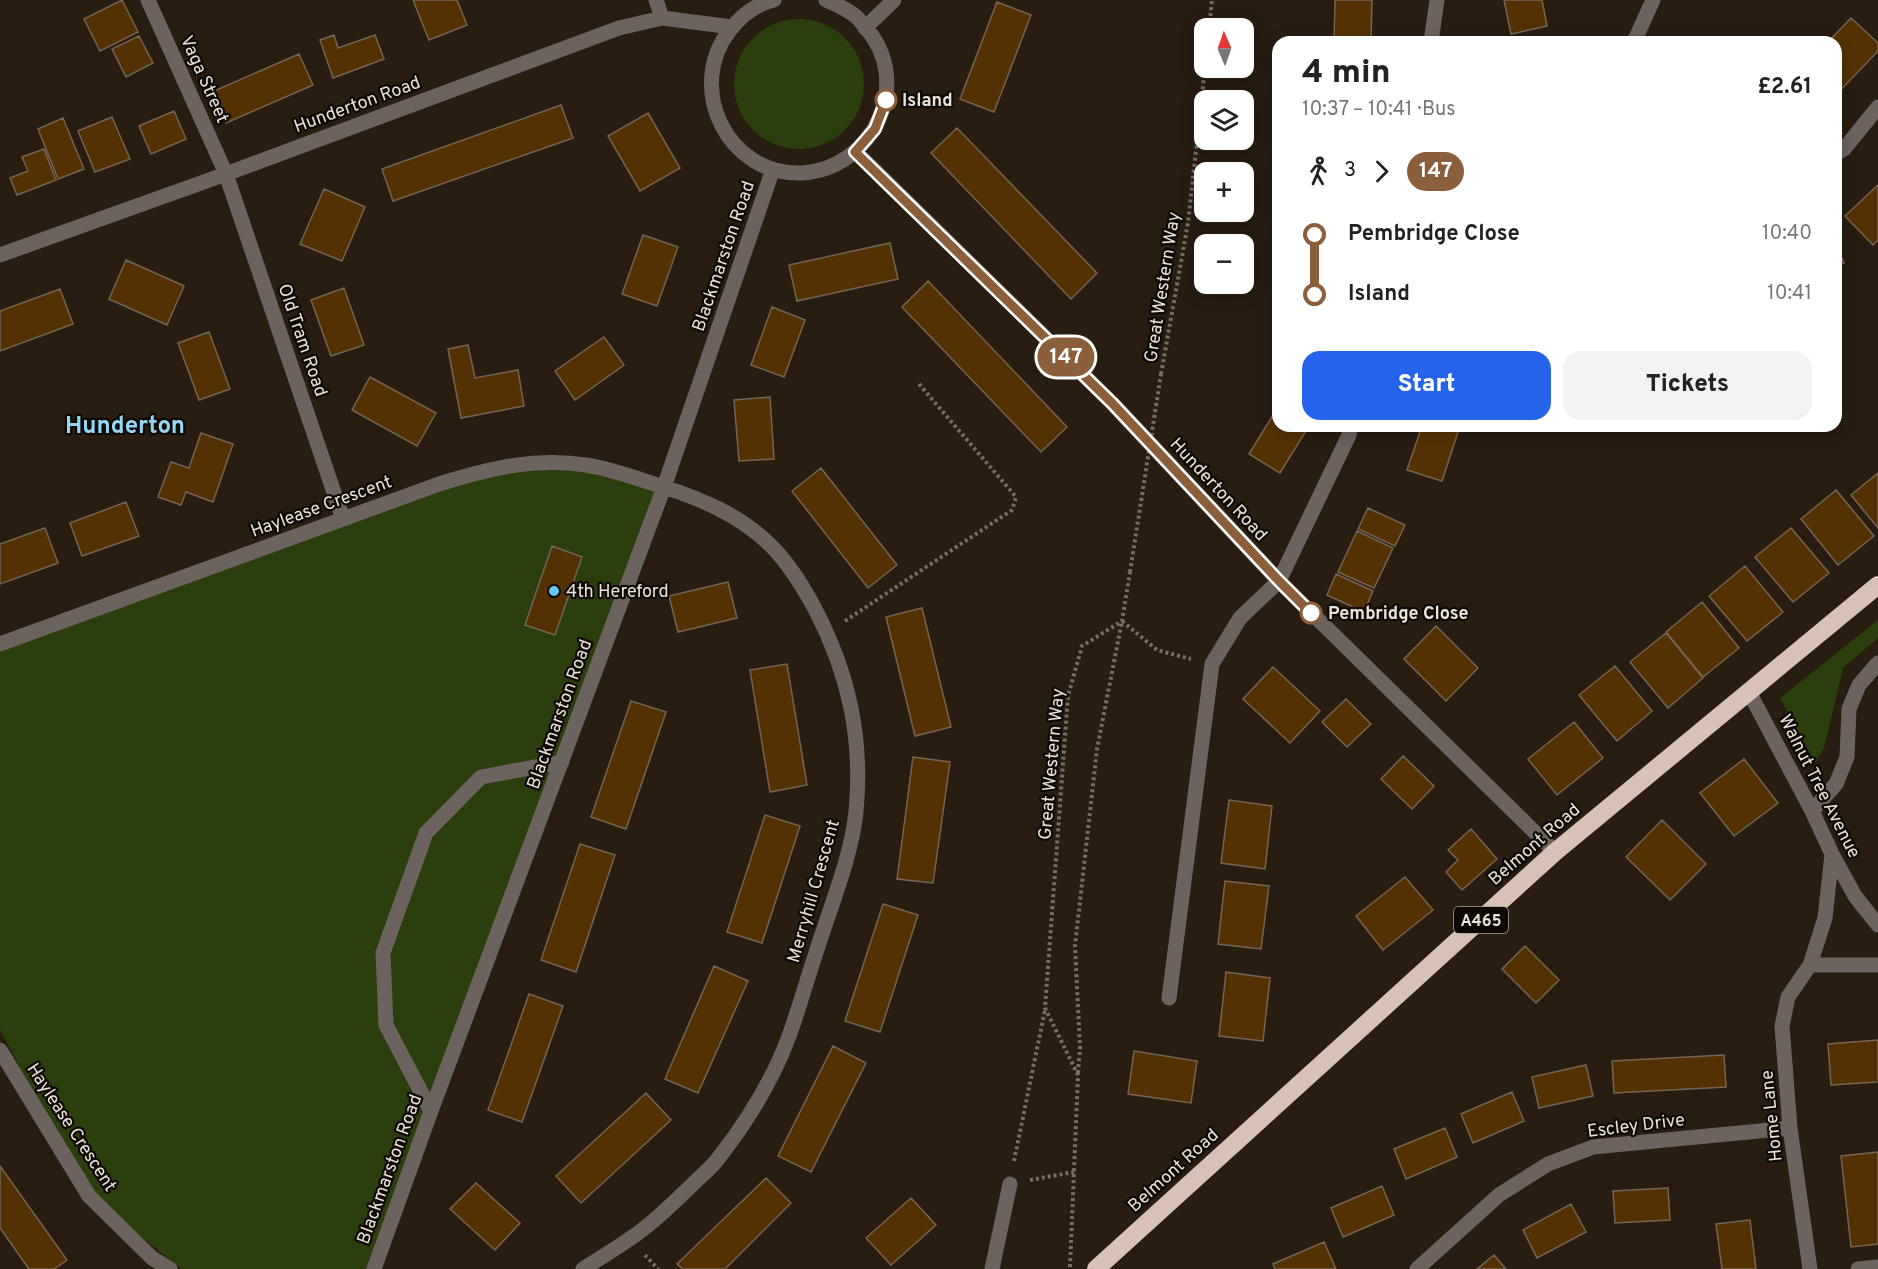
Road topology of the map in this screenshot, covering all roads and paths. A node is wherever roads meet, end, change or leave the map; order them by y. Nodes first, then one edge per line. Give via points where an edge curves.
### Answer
1 (148, 0) edge
2 (656, 0) edge
3 (774, 0) edge
4 (826, 0) edge
5 (894, 0) edge
6 (1212, 0) edge
7 (1437, 0) edge
8 (1653, 0) edge
9 (662, 18) junction
10 (1210, 18) edge
11 (732, 27) junction
12 (866, 28) junction
13 (1432, 36) edge
14 (1637, 36) edge
15 (1204, 78) edge
16 (1878, 107) edge
17 (1842, 150) edge
18 (855, 152) junction
19 (773, 169) junction
20 (226, 174) junction
21 (0, 255) edge
22 (920, 384) dead end
23 (1350, 432) edge
24 (664, 487) junction
25 (343, 519) junction
26 (1279, 581) junction
27 (1878, 585) edge
28 (1122, 621) junction
29 (827, 633) junction
30 (0, 644) edge
31 (1878, 663) edge
32 (1212, 664) junction
33 (1749, 692) junction
34 (562, 762) junction
35 (1812, 811) junction
36 (1555, 852) junction
37 (1832, 854) junction
38 (1878, 925) edge
39 (1810, 965) junction
40 (1878, 965) edge
41 (1169, 998) dead end
42 (1045, 1008) junction
43 (0, 1050) edge
44 (1078, 1076) junction
45 (431, 1112) junction
46 (1790, 1128) junction
47 (1074, 1172) junction
48 (1010, 1184) junction
49 (1878, 1267) edge
50 (170, 1269) edge
51 (374, 1269) edge
52 (583, 1269) edge
53 (992, 1269) edge
54 (1070, 1269) edge
55 (1096, 1269) edge
56 (1417, 1269) edge
57 (1810, 1269) edge
58 (1858, 1269) edge

1 - 20 street, Vaga Street
2 - 9 street
3 - 11 street via 765,2
4 - 12 street via 854,15
5 - 12 street
6 - 10 path
7 - 13 street
8 - 14 street
9 - 11 street, Hunderton Road
9 - 20 street, Hunderton Road via 619,28
11 - 19 street via 720,43 711,74 712,106 725,134 746,155
12 - 18 street via 875,38 886,68 886,100 875,129
15 - 28 path, Great Western Way, bridge via 1188,223
16 - 17 street
18 - 19 street via 830,166 802,172
18 - 26 street, Hunderton Road via 1112,403
19 - 24 street, Blackmarston Road
20 - 21 street, Hunderton Road
20 - 25 street, Old Tram Road
22 - 29 path via 1016,497 1012,510
23 - 26 street
24 - 25 street, Haylease Crescent via 588,465 520,464 479,471
24 - 29 street, Merryhill Crescent via 706,502 738,519 766,541 807,595
24 - 34 street, Blackmarston Road
25 - 30 street, Haylease Crescent
26 - 32 street via 1240,618
26 - 36 street, Hunderton Road
27 - 33 highway, Belmont Road / A465
28 - 32 path via 1157,650
28 - 42 path, Great Western Way via 1082,646 1068,696
28 - 44 path via 1097,749 1075,946
29 - 52 street, Merryhill Crescent via 850,698 857,747 856,812 852,840 788,1038 764,1089 716,1161 631,1239
31 - 35 street via 1859,685 1849,709 1847,757 1836,784
32 - 41 street
33 - 35 street, Walnut Tree Avenue
33 - 36 highway, Belmont Road / A465
34 - 45 street, Blackmarston Road
34 - 45 street via 481,777 426,833 383,953 386,1025
35 - 37 street, Walnut Tree Avenue
36 - 55 highway, Belmont Road / A465
37 - 38 street, Walnut Tree Avenue via 1855,896
37 - 39 street, Home Lane via 1825,918
39 - 40 street
39 - 46 street, Home Lane via 1788,997 1782,1026
42 - 44 path
42 - 48 path, Great Western Way
43 - 50 street, Haylease Crescent via 89,1196 152,1258
44 - 47 path
45 - 51 street, Blackmarston Road
46 - 56 street, Escley Drive via 1593,1147 1548,1164 1499,1195
46 - 57 street, Home Lane
47 - 48 path
47 - 54 path
48 - 53 street
49 - 58 street

